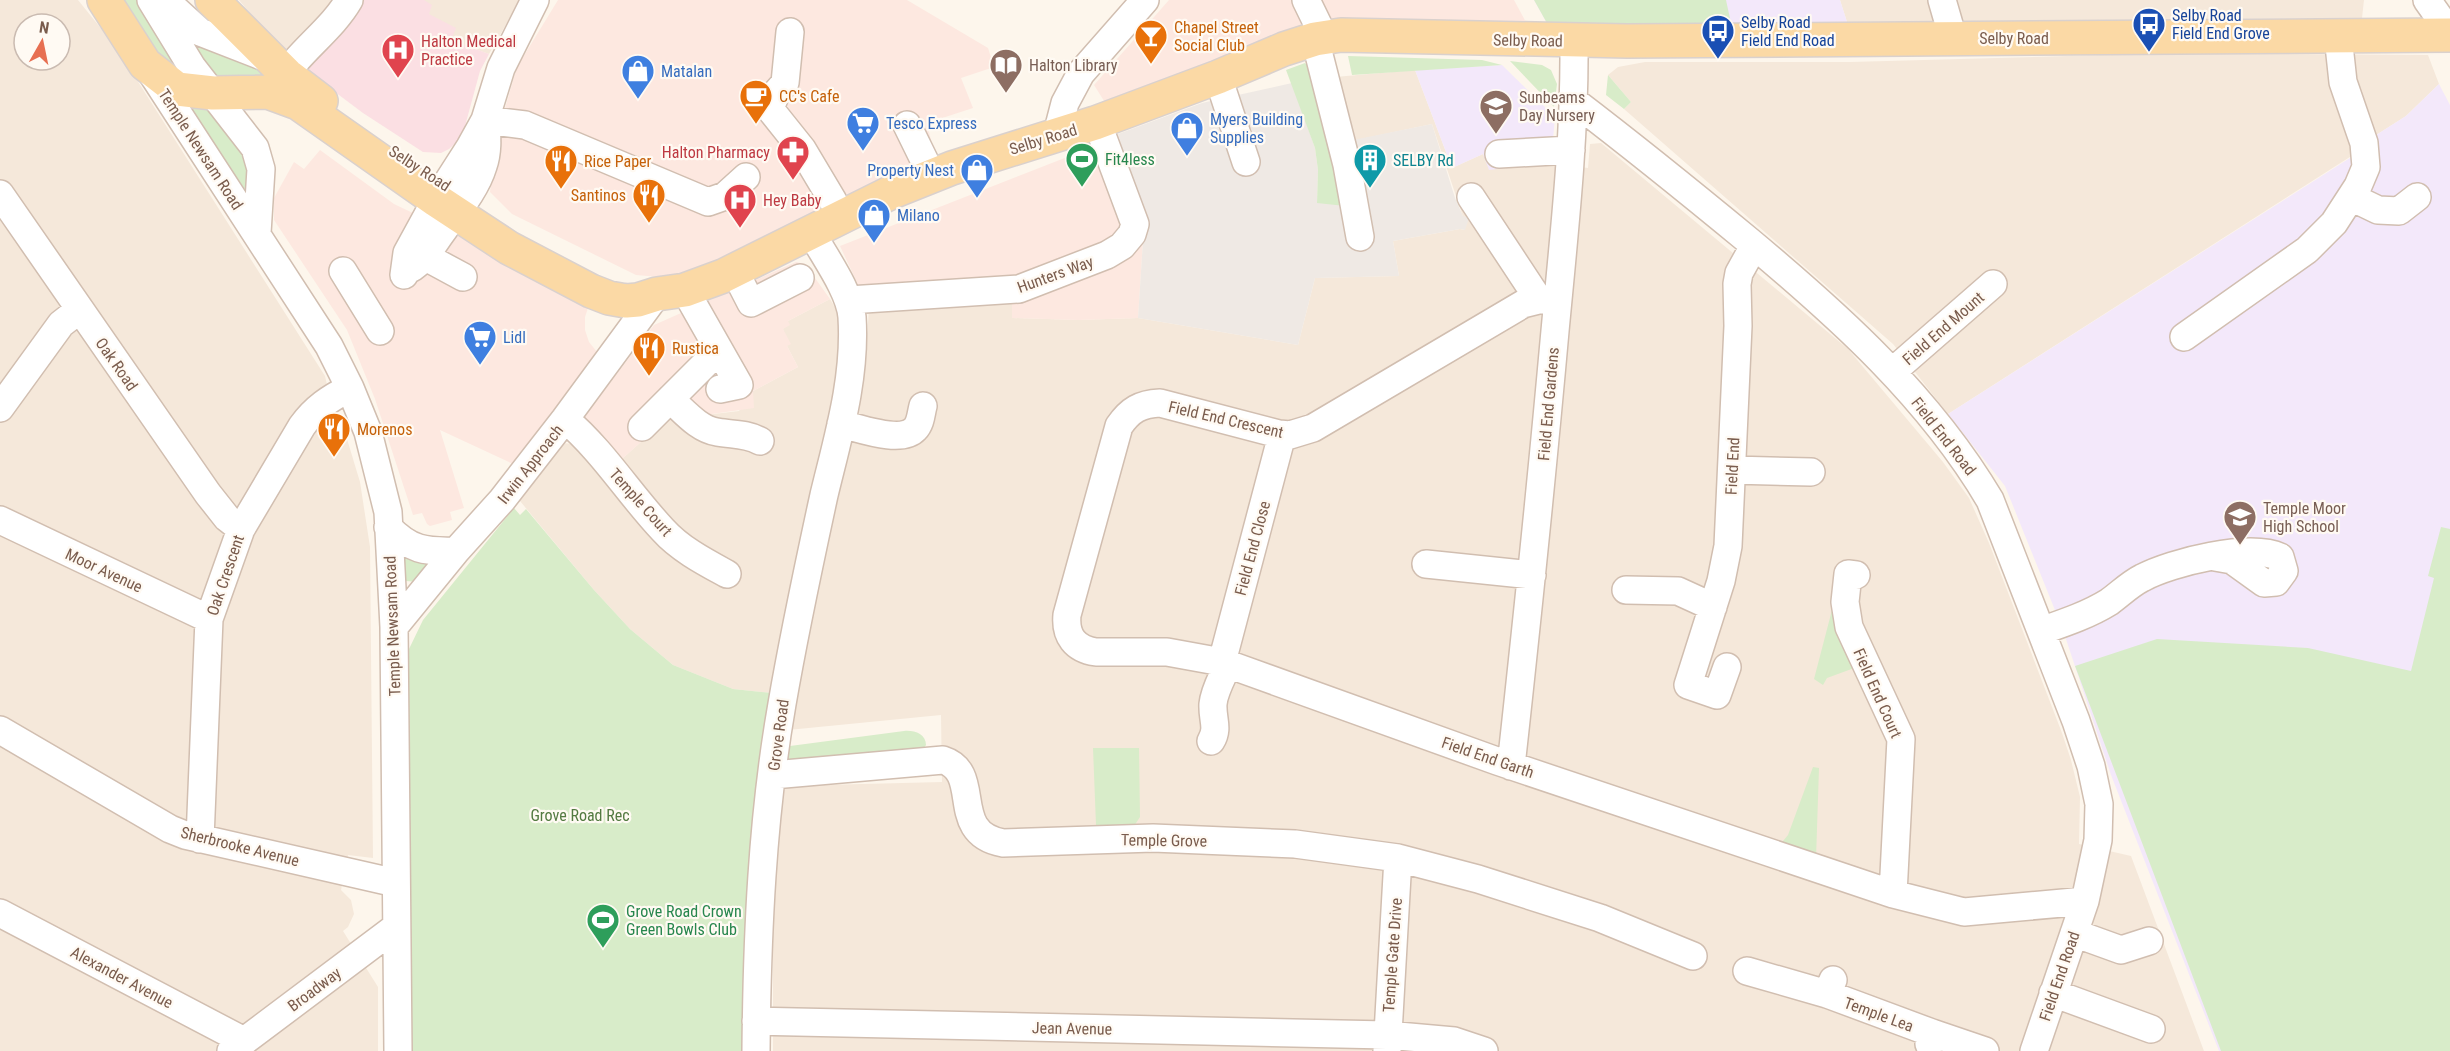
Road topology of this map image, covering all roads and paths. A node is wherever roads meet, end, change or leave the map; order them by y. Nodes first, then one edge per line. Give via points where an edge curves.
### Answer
1 (104, 0) edge
2 (151, 0) edge
3 (212, 0) edge
4 (349, 0) edge
5 (535, 0) edge
6 (1145, 0) edge
7 (1306, 0) edge
8 (1942, 0) edge
9 (2427, 0) edge
10 (171, 6) edge
11 (790, 32) dead end
12 (2446, 35) edge
13 (2337, 36) junction
14 (1319, 38) junction
15 (1953, 38) junction
16 (1574, 41) junction
17 (146, 64) junction
18 (192, 67) junction
19 (276, 76) junction
20 (1218, 77) junction
21 (213, 93) junction
22 (1575, 102) junction
23 (485, 120) junction
24 (1097, 122) junction
25 (907, 125) dead end
26 (1057, 134) junction
27 (1571, 150) junction
28 (1499, 154) dead end
29 (1246, 162) dead end
30 (932, 176) junction
31 (746, 177) dead end
32 (0, 194) edge
33 (1471, 197) dead end
34 (2351, 197) junction
35 (2417, 197) dead end
36 (451, 199) junction
37 (833, 201) dead end
38 (811, 232) junction
39 (257, 233) junction
40 (1360, 237) dead end
41 (1754, 246) junction
42 (426, 257) junction
43 (734, 270) junction
44 (343, 271) dead end
45 (464, 277) dead end
46 (800, 278) dead end
47 (1993, 284) dead end
48 (671, 292) junction
49 (849, 300) junction
50 (1548, 300) junction
51 (79, 310) junction
52 (380, 331) dead end
53 (2184, 337) dead end
54 (719, 350) junction
55 (1892, 372) junction
56 (350, 387) junction
57 (720, 389) dead end
58 (670, 399) junction
59 (923, 406) dead end
60 (0, 408) edge
61 (565, 419) junction
62 (841, 424) junction
63 (642, 426) dead end
64 (1282, 435) junction
65 (760, 441) dead end
66 (1731, 470) junction
67 (1810, 472) dead end
68 (0, 520) edge
69 (388, 527) junction
70 (241, 529) junction
71 (456, 551) junction
72 (2289, 551) dead end
73 (1426, 564) dead end
74 (727, 574) dead end
75 (1856, 574) dead end
76 (1533, 575) junction
77 (1626, 590) dead end
78 (1713, 607) junction
79 (208, 619) junction
80 (394, 627) junction
81 (2041, 631) junction
82 (1096, 652) joint
83 (1225, 663) junction
84 (1727, 667) dead end
85 (0, 730) edge
86 (1211, 741) dead end
87 (1511, 766) junction
88 (773, 775) junction
89 (200, 839) junction
90 (1398, 858) junction
91 (396, 883) junction
92 (1885, 892) junction
93 (2085, 901) junction
94 (0, 913) edge
95 (396, 927) junction
96 (2074, 933) junction
97 (2149, 941) dead end
98 (1694, 957) dead end
99 (1747, 971) dead end
100 (2054, 993) junction
101 (756, 1021) junction
102 (2151, 1029) dead end
103 (1387, 1043) edge
104 (238, 1046) edge
105 (398, 1051) edge
106 (756, 1051) edge
107 (1484, 1051) edge
108 (1985, 1051) edge
109 (2034, 1051) edge

1 - 17 main road, Selby Road
2 - 18 street
3 - 19 main road, Selby Road
4 - 19 street via 329,27
5 - 23 street via 501,68
6 - 26 street via 1081,73 1065,104
7 - 14 street
8 - 15 street
9 - 12 street
10 - 18 street
10 - 19 street via 200,32
11 - 37 street via 796,87 776,93 770,109 802,149
12 - 13 main road, Selby Road
13 - 15 main road, Selby Road
13 - 34 street via 2343,82 2362,132 2366,166
14 - 16 main road, Selby Road via 1362,34
14 - 20 main road, Selby Road
14 - 40 street
15 - 16 main road, Selby Road
16 - 22 street, Field End Gardens
17 - 21 main road, Selby Road via 177,89
17 - 39 street, Temple Newsam Road
18 - 21 street
19 - 21 main road, Selby Road
19 - 36 main road, Selby Road via 298,103
20 - 24 main road, Selby Road
20 - 29 street
21 - 39 street, Temple Newsam Road via 260,159
22 - 27 street, Field End Gardens
22 - 41 street, Field End Road
23 - 31 street via 525,125 708,202 724,196
23 - 36 street
24 - 26 main road, Selby Road
24 - 49 street, Hunters Way via 1135,224 1122,246 1019,289
25 - 30 street
26 - 30 main road, Selby Road
27 - 28 street
27 - 50 street, Field End Gardens
30 - 38 main road, Selby Road
32 - 51 street, Oak Road
33 - 50 street
34 - 35 street via 2378,210 2399,211
34 - 53 street via 2334,223 2307,250
36 - 42 street
36 - 42 street via 406,253 404,275
36 - 48 main road, Selby Road via 509,248 591,291 626,300
38 - 43 main road, Selby Road
38 - 49 street, Grove Road
39 - 56 street, Temple Newsam Road via 329,346
41 - 55 street, Field End Road via 1824,304
41 - 66 street, Field End via 1737,284
42 - 45 street
43 - 46 street via 751,303
43 - 48 main road, Selby Road
44 - 52 street
47 - 55 street, Field End Mount
48 - 54 street
48 - 61 street, Irwin Approach
49 - 62 street, Grove Road via 851,361
50 - 64 street, Field End Crescent via 1523,304 1312,428
50 - 76 street, Field End Gardens
51 - 60 street via 62,324
51 - 70 street, Oak Road via 208,494
54 - 57 street via 739,385
54 - 58 street
55 - 81 street, Field End Road via 1975,475 1990,500
56 - 69 street, Temple Newsam Road via 377,465
56 - 70 street, Oak Crescent via 310,414
58 - 63 street
58 - 65 street via 706,428 740,433
59 - 62 street via 915,429 901,436
61 - 71 street, Irwin Approach
61 - 74 street, Temple Court via 583,434 664,531
62 - 88 street, Grove Road via 782,704
64 - 82 street, Field End Crescent via 1160,403 1141,406 1126,416 1119,426 1067,615 1072,641
64 - 83 street, Field End Close
66 - 67 street
66 - 78 street, Field End via 1728,546
68 - 79 street, Moor Avenue
69 - 71 street via 421,550
69 - 80 street, Temple Newsam Road
70 - 79 street, Oak Crescent
71 - 80 street, Irwin Approach
72 - 81 street via 2258,550 2183,563 2143,577 2107,603
73 - 76 street
75 - 92 street, Field End Court via 1848,574 1845,602 1849,627 1901,739
76 - 87 street, Field End Gardens
77 - 78 street via 1678,591
78 - 84 street, Field End via 1688,685 1717,695
79 - 89 street, Oak Crescent
80 - 91 street, Temple Newsam Road
81 - 93 street, Field End Road via 2091,766 2099,804 2098,840
82 - 83 street, Field End Garth via 1167,652
83 - 86 street, Field End Close via 1213,702 1216,734
83 - 87 street, Field End Garth
85 - 89 street, Sherbrooke Avenue via 170,829
87 - 92 street, Field End Garth
88 - 90 street, Temple Grove via 943,759 960,773 974,828 992,841 1153,838 1283,843
88 - 101 street, Grove Road
89 - 91 street, Sherbrooke Avenue
90 - 98 street, Temple Grove via 1600,918
90 - 103 street, Temple Gate Drive
91 - 95 street, Temple Newsam Road
92 - 93 street via 1964,912
93 - 96 street, Field End Road
94 - 104 street, Alexander Avenue
95 - 104 street, Broadway
95 - 105 street, Temple Newsam Road
96 - 97 street via 2121,951
96 - 100 street, Field End Road
99 - 108 street, Temple Lea via 1801,987 1830,987 1930,1038
100 - 102 street
100 - 109 street, Field End Road
101 - 103 street, Jean Avenue
101 - 106 street, Grove Road
103 - 107 street, Jean Avenue via 1440,1039

